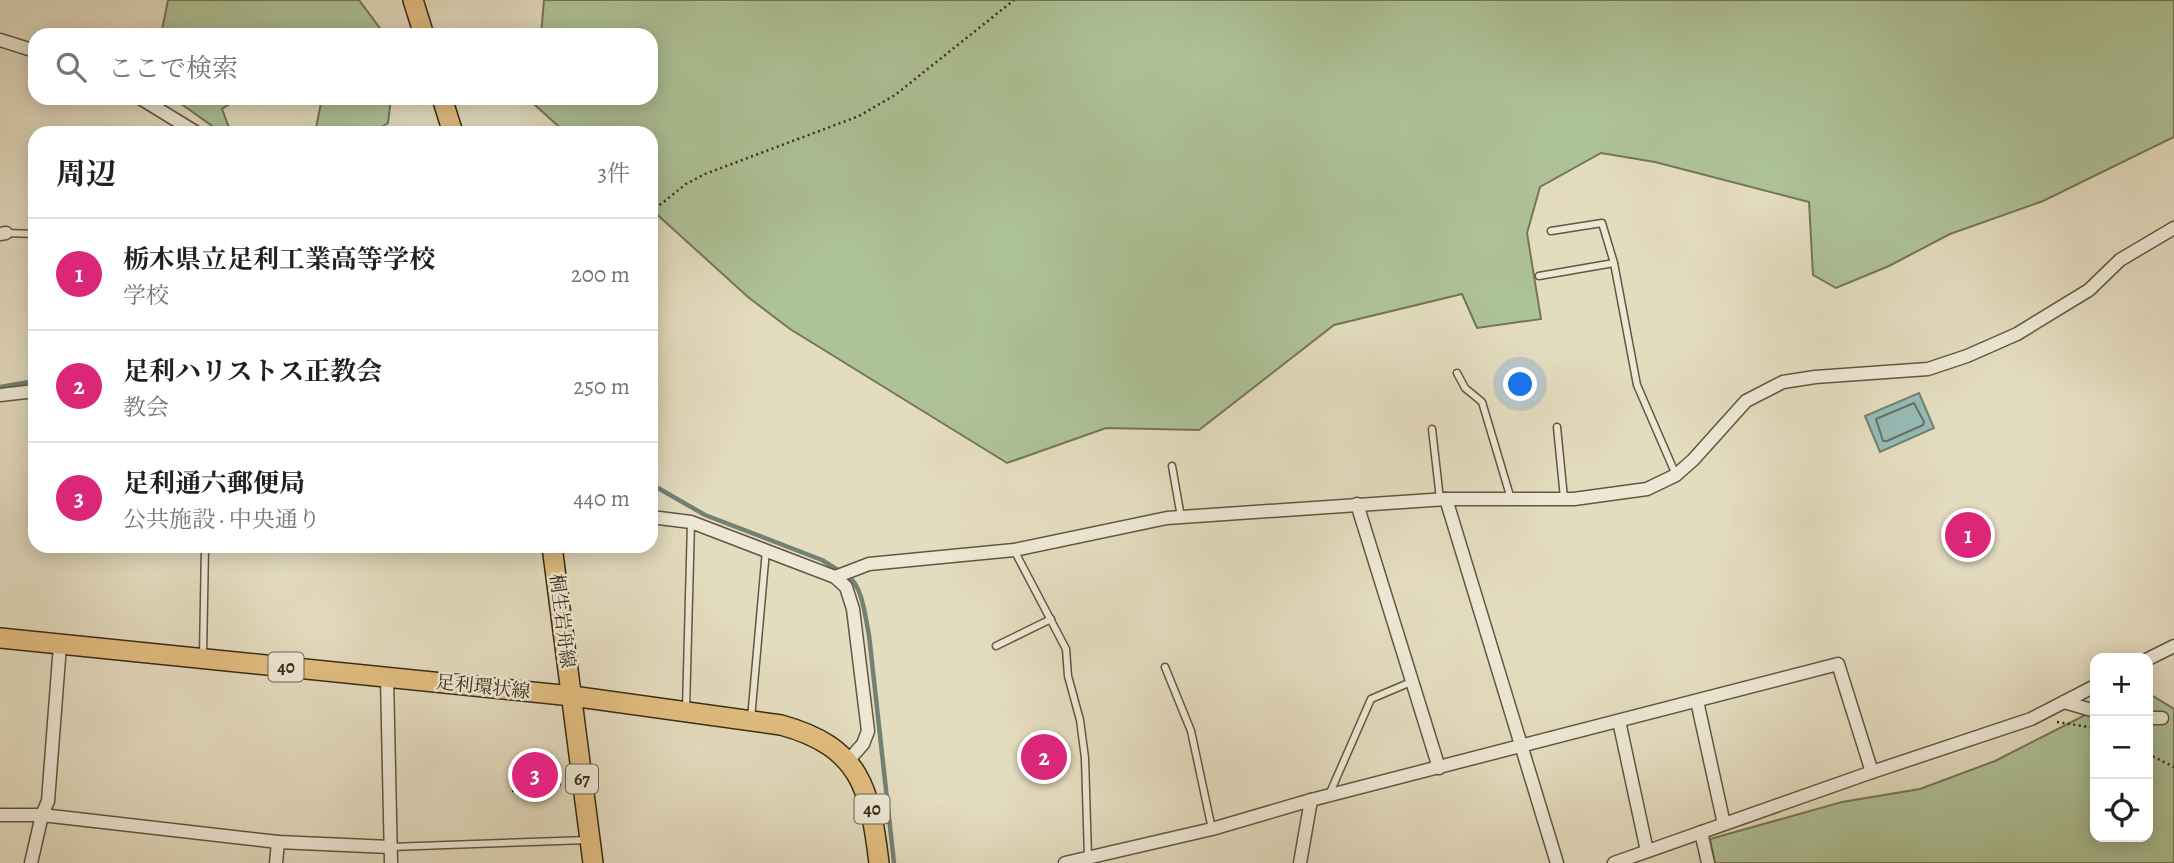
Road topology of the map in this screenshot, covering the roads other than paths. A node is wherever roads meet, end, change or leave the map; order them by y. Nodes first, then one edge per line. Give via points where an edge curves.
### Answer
1 (413, 0) edge
2 (422, 28) edge
3 (0, 40) edge
4 (28, 49) edge
5 (151, 105) edge
6 (444, 105) edge
7 (186, 126) edge
8 (451, 126) edge
9 (2174, 228) edge
10 (1551, 231) dead end
11 (3, 234) edge
12 (28, 234) edge
13 (1614, 263) junction
14 (1539, 276) dead end
15 (1457, 373) dead end
16 (28, 392) edge
17 (0, 395) edge
18 (1557, 427) dead end
19 (1432, 429) dead end
20 (1172, 466) dead end
21 (1675, 475) junction
22 (1443, 499) junction
23 (1511, 499) junction
24 (1564, 499) junction
25 (1357, 504) junction
26 (1181, 516) junction
27 (658, 518) edge
28 (691, 522) junction
29 (766, 550) junction
30 (1014, 550) junction
31 (205, 553) edge
32 (553, 553) edge
33 (835, 577) junction
34 (1051, 620) junction
35 (0, 638) edge
36 (60, 645) junction
37 (996, 646) dead end
38 (2174, 646) edge
39 (2153, 656) edge
40 (203, 659) junction
41 (1165, 667) dead end
42 (387, 677) junction
43 (1411, 682) junction
44 (2090, 689) edge
45 (572, 696) junction
46 (1697, 701) junction
47 (2064, 702) junction
48 (2090, 710) edge
49 (686, 711) junction
50 (2153, 718) edge
51 (2162, 718) dead end
52 (751, 720) junction
53 (1619, 721) junction
54 (1521, 747) junction
55 (847, 762) junction
56 (1439, 768) junction
57 (1872, 772) junction
58 (1329, 796) junction
59 (1311, 800) junction
60 (0, 815) edge
61 (42, 815) junction
62 (1724, 824) junction
63 (1212, 830) junction
64 (1701, 832) junction
65 (590, 840) junction
66 (278, 842) junction
67 (390, 847) junction
68 (1651, 855) edge
69 (1088, 857) junction
70 (31, 863) edge
71 (276, 863) edge
72 (391, 863) edge
73 (593, 863) edge
74 (879, 863) edge
75 (1065, 863) edge
76 (1300, 863) edge
77 (1557, 863) edge
78 (1614, 863) edge
79 (1708, 863) edge

1 - 2 main road
3 - 4 street
5 - 7 street
6 - 8 main road
9 - 21 street via 2120,260 2089,290 2017,334 1967,356 1928,369 1783,382 1746,401
10 - 13 lane via 1602,223
11 - 12 lane
13 - 14 lane
13 - 21 lane via 1637,385
15 - 23 lane via 1465,388 1482,402
16 - 17 street
18 - 24 lane
19 - 22 lane
20 - 26 lane
21 - 24 street via 1647,489
22 - 23 street
22 - 25 street
22 - 54 street
23 - 24 street
25 - 26 street
25 - 43 street
26 - 30 street
27 - 28 street
28 - 29 street
28 - 49 lane
29 - 33 street
29 - 52 lane
30 - 33 street via 869,564
30 - 34 lane
31 - 40 lane
32 - 45 main road, 桐生岩舟線 / 67
33 - 55 street via 846,587 853,609 868,732
34 - 37 lane
34 - 69 lane via 1066,649 1080,720
35 - 36 main road, 足利環状線 / 40
36 - 40 main road, 足利環状線 / 40
36 - 61 street via 48,801
38 - 39 street
40 - 42 main road, 足利環状線 / 40
41 - 63 lane via 1191,731
42 - 45 main road, 足利環状線 / 40
42 - 67 street
43 - 56 street
43 - 58 lane via 1371,699
44 - 47 street
45 - 49 main road, 足利環状線 / 40
45 - 65 main road, 67
46 - 53 street
46 - 57 street via 1838,664
46 - 62 street
47 - 48 street
47 - 57 street via 2031,719
49 - 52 main road, 足利環状線 / 40
50 - 51 street
52 - 55 main road, 足利環状線 / 40 via 813,736
53 - 54 street
53 - 68 street
54 - 56 street
54 - 77 street
55 - 74 main road, 足利環状線 / 40 via 869,800
56 - 58 street
57 - 62 street
58 - 59 street
59 - 63 street
59 - 76 street
60 - 61 street
61 - 66 street
61 - 70 street
62 - 64 street
63 - 69 street
64 - 68 street
64 - 79 street
65 - 67 lane
65 - 73 main road, 67
66 - 67 street
66 - 71 street
67 - 72 street
68 - 78 street
69 - 75 street

